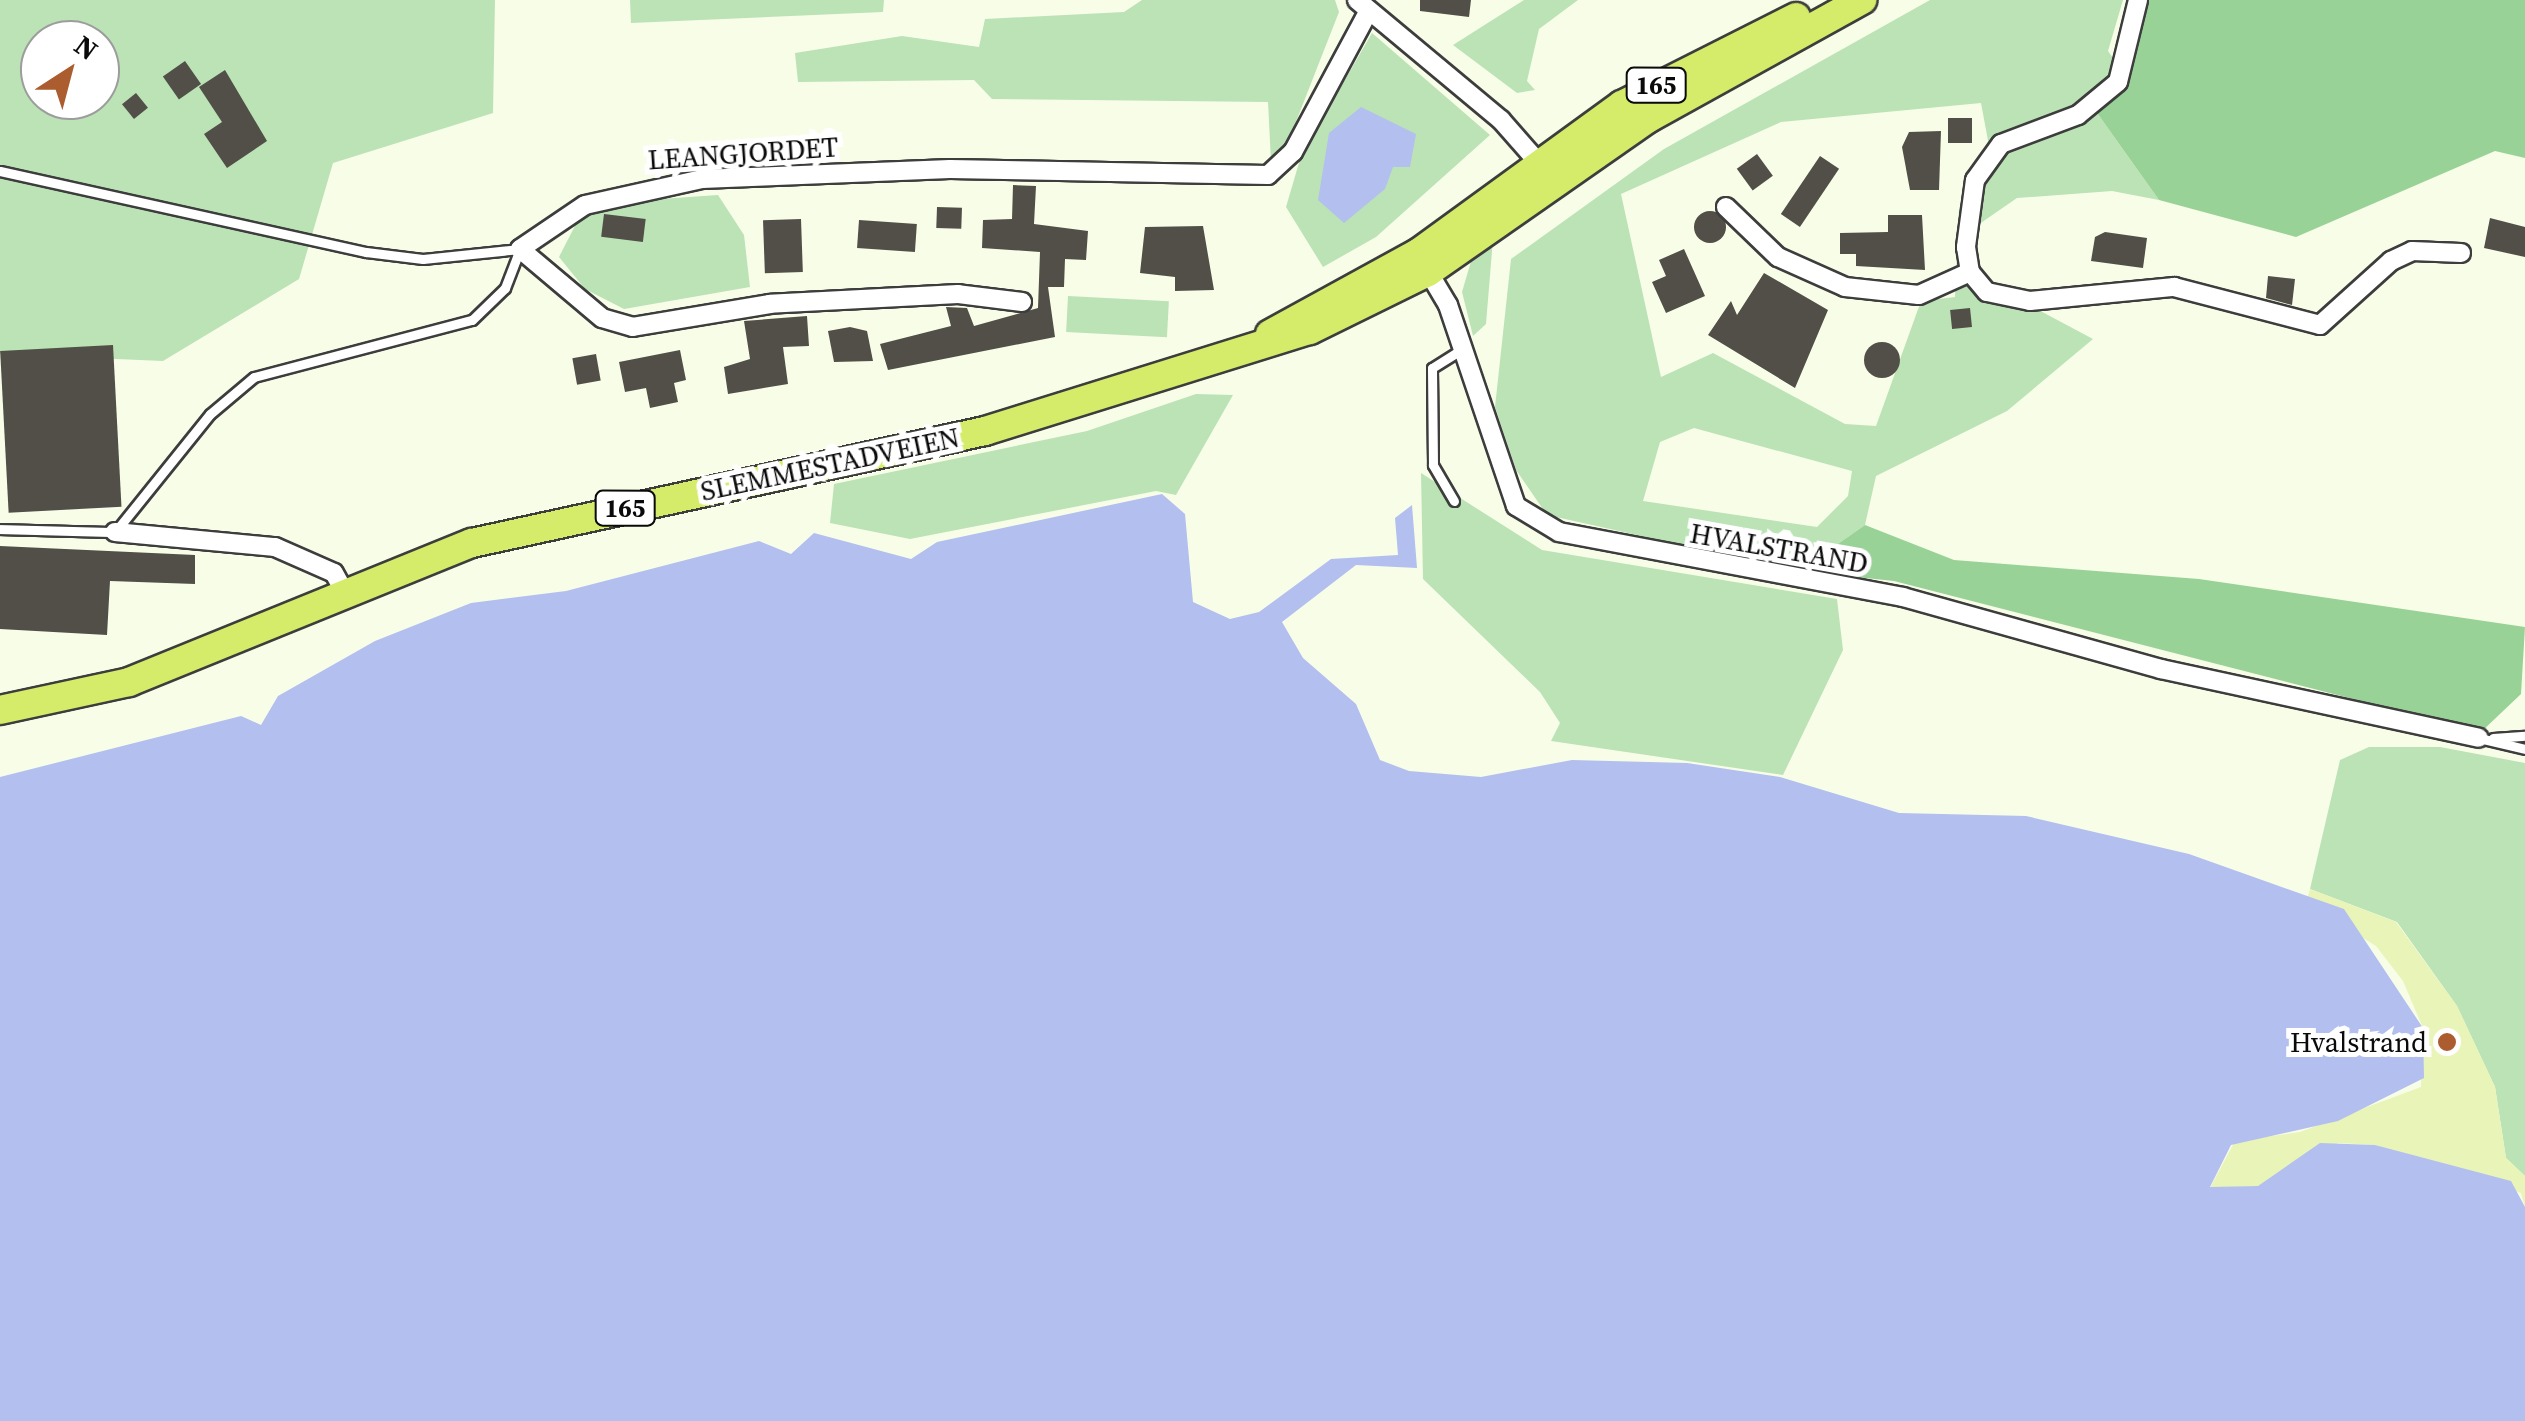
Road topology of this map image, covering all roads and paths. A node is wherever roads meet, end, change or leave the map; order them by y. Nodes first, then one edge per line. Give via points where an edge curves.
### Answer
1 (1830, 0) edge
2 (1862, 0) edge
3 (2138, 0) edge
4 (1362, 7) edge
5 (0, 171) edge
6 (1548, 173) junction
7 (1726, 207) dead end
8 (520, 248) junction
9 (2461, 253) dead end
10 (1423, 263) junction
11 (1970, 272) junction
12 (1022, 302) dead end
13 (1464, 348) junction
14 (1454, 501) dead end
15 (0, 530) edge
16 (115, 532) junction
17 (343, 589) junction
18 (0, 710) edge
19 (2525, 736) edge
20 (2479, 738) junction
21 (2525, 749) edge

1 - 6 main road, SLEMMESTADVEIEN / 165 via 1674,74
2 - 6 main road, SLEMMESTADVEIEN / 165
3 - 11 street via 2132,51 2101,101 1988,157 1966,208
4 - 6 street via 1501,120
4 - 8 street, LEANGJORDET via 1293,152 1268,176 950,169 686,181 585,205
5 - 8 lane via 366,252 423,259
6 - 10 main road, SLEMMESTADVEIEN / 165
7 - 11 street via 1778,257 1845,287 1919,295
8 - 12 street via 602,318 632,327 770,304 958,294
8 - 16 lane via 505,288 472,320 254,378 210,414
9 - 11 street via 2412,251 2320,324 2174,287 2010,300
10 - 13 street, HVALSTRAND
10 - 17 main road, SLEMMESTADVEIEN / 165 via 1261,341 985,430 472,543
13 - 14 lane via 1432,368 1433,465
13 - 20 street, HVALSTRAND via 1516,506 1559,532 1903,597 2161,669
15 - 16 lane
16 - 17 street via 275,547 334,573
17 - 18 main road, SLEMMESTADVEIEN / 165 via 129,682
19 - 20 lane
20 - 21 lane

